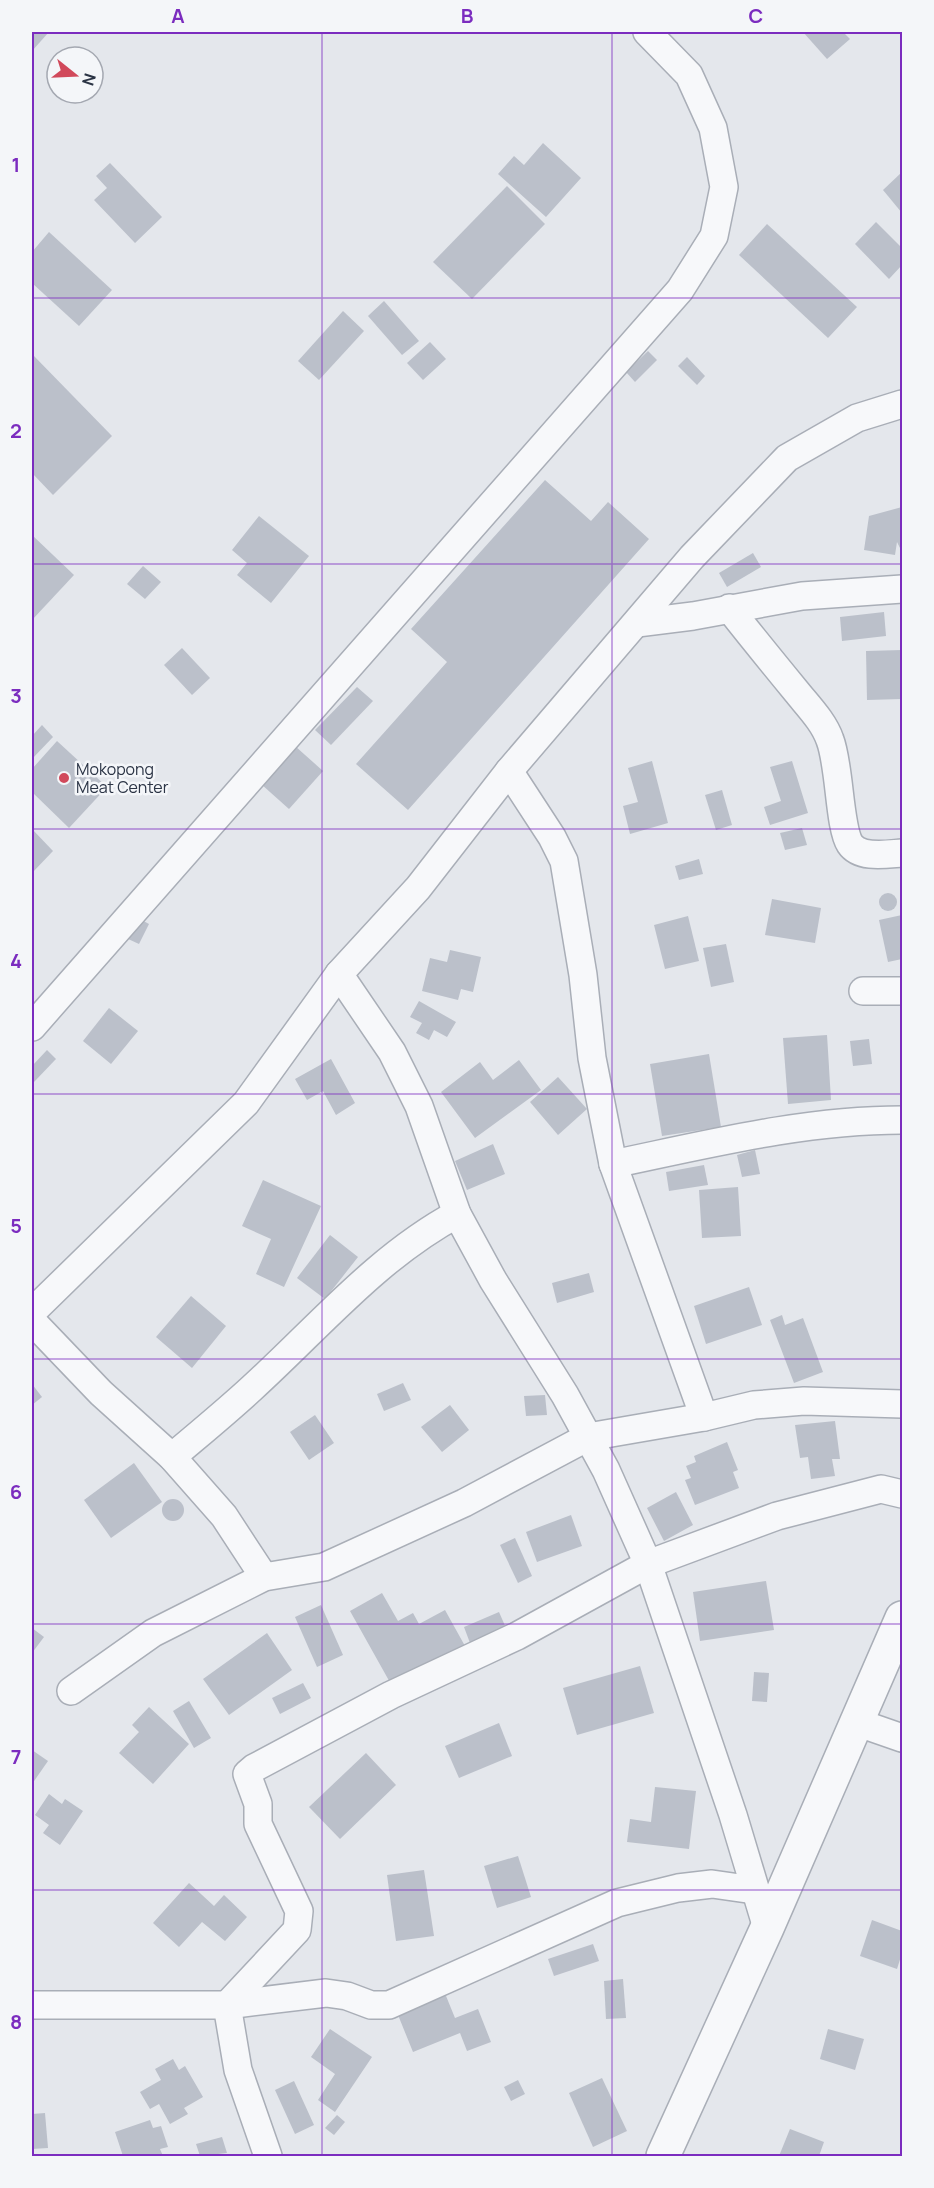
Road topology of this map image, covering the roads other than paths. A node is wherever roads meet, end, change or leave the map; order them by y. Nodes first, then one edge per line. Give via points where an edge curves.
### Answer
1 (647, 32) edge
2 (903, 404) edge
3 (903, 589) edge
4 (729, 608) junction
5 (637, 623) junction
6 (509, 771) junction
7 (903, 853) edge
8 (339, 974) junction
9 (863, 991) dead end
10 (903, 991) edge
11 (32, 1027) edge
12 (903, 1120) edge
13 (613, 1164) junction
14 (457, 1214) junction
15 (32, 1312) edge
16 (32, 1321) edge
17 (903, 1404) edge
18 (704, 1417) junction
19 (588, 1437) junction
20 (172, 1457) junction
21 (903, 1494) edge
22 (648, 1563) junction
23 (264, 1577) junction
24 (903, 1618) edge
25 (71, 1691) dead end
26 (856, 1722) junction
27 (903, 1738) edge
28 (754, 1890) junction
29 (767, 1929) junction
30 (32, 2005) edge
31 (227, 2006) junction
32 (268, 2157) edge
33 (663, 2157) edge

1 - 11 street via 688,75 713,128 724,187 714,236 681,290
2 - 5 street via 857,418 787,458 692,557
3 - 4 street via 802,596
4 - 5 street
4 - 7 street via 815,714 829,737 850,844 858,852
5 - 6 street
6 - 8 street via 418,888
6 - 13 street via 564,861 592,1058
8 - 14 street via 392,1052 419,1106
8 - 15 street via 246,1103
9 - 10 street
12 - 13 street via 774,1130
13 - 18 street
14 - 19 street
14 - 20 street via 427,1230 348,1294 252,1388
16 - 20 street via 101,1393
17 - 18 street via 804,1401 754,1405
18 - 19 street
19 - 22 street
19 - 23 street via 464,1503 324,1568
20 - 23 street via 224,1516
21 - 22 street via 881,1489 777,1516
22 - 28 street via 733,1815
22 - 31 street via 517,1636 391,1695 247,1774 258,1804 258,1824 300,1917 297,1930
23 - 25 street via 153,1633
24 - 26 street
26 - 27 street
26 - 29 street
28 - 29 street
28 - 31 street via 712,1884 617,1903 389,2005 371,2006 326,1993
29 - 33 street
30 - 31 street
31 - 32 street via 238,2070

